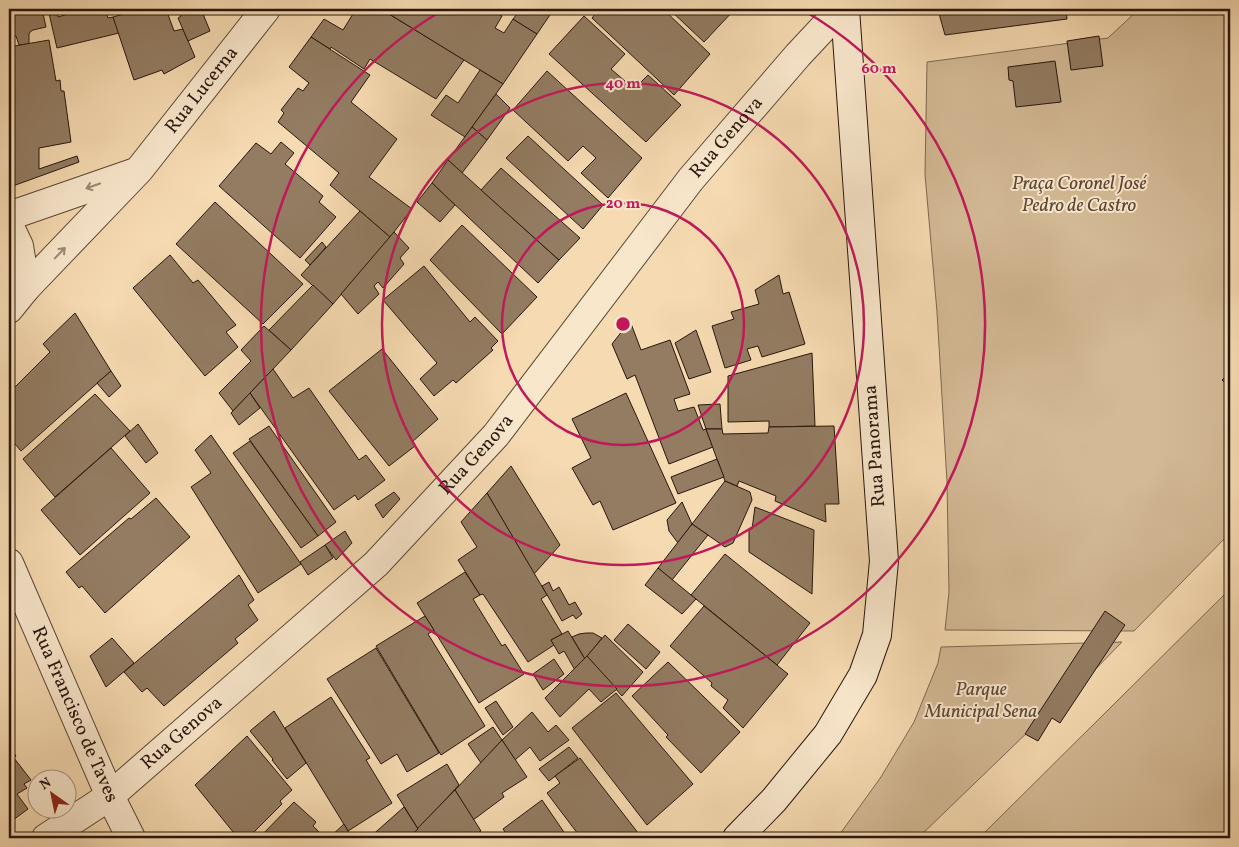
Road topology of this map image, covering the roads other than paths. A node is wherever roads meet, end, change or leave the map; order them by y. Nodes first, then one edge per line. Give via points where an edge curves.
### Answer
1 (266, 9) edge
2 (843, 9) edge
3 (139, 170) junction
4 (9, 216) edge
5 (9, 225) edge
6 (26, 288) junction
7 (9, 308) edge
8 (9, 563) edge
9 (110, 796) junction
10 (46, 838) edge
11 (130, 838) edge
12 (737, 838) edge

1 - 3 street, Rua Lucerna
2 - 9 street, Rua Genova via 798,55 691,179 496,435 383,557
2 - 12 street, Rua Panorama via 884,561 877,635 863,675 828,734 774,800
3 -> 4 street
6 -> 3 street, Rua Lucerna
5 - 6 street via 19,246
6 - 7 street, Rua Lucerna
8 - 9 street, Rua Francisco de Taves
9 - 10 street, Rua Genova
9 - 11 street, Rua Francisco de Taves

